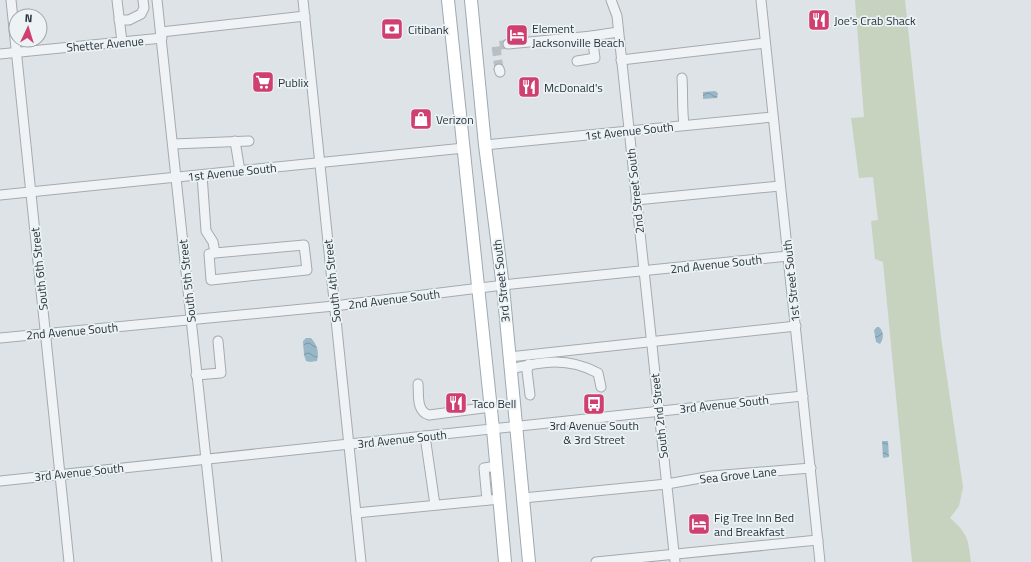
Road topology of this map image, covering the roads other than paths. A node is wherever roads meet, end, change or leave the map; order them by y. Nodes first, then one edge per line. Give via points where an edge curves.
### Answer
1 (11, 0) edge
2 (117, 0) edge
3 (143, 0) edge
4 (157, 0) edge
5 (303, 0) edge
6 (448, 0) edge
7 (471, 0) edge
8 (611, 0) edge
9 (619, 0) edge
10 (761, 0) edge
11 (305, 16) junction
12 (617, 16) junction
13 (119, 20) junction
14 (618, 32) junction
15 (161, 35) junction
16 (592, 36) junction
17 (122, 42) junction
18 (765, 43) junction
19 (508, 44) tunnel mouth
20 (17, 52) junction
21 (0, 54) edge
22 (621, 60) junction
23 (577, 61) dead end
24 (682, 78) dead end
25 (773, 117) junction
26 (684, 125) junction
27 (628, 131) junction
28 (235, 141) junction
29 (249, 141) dead end
30 (173, 144) junction
31 (485, 145) junction
32 (464, 148) junction
33 (320, 162) junction
34 (240, 171) junction
35 (202, 175) junction
36 (177, 178) junction
37 (780, 186) junction
38 (31, 192) junction
39 (0, 195) edge
40 (636, 200) junction
41 (215, 253) junction
42 (788, 256) junction
43 (644, 271) junction
44 (503, 287) junction
45 (477, 289) junction
46 (334, 306) junction
47 (191, 320) junction
48 (796, 326) junction
49 (45, 333) junction
50 (0, 338) edge
51 (218, 340) dead end
52 (651, 342) junction
53 (510, 363) junction
54 (530, 364) junction
55 (196, 376) junction
56 (418, 384) dead end
57 (601, 387) dead end
58 (530, 395) dead end
59 (803, 396) junction
60 (491, 407) junction
61 (659, 412) junction
62 (516, 427) junction
63 (493, 429) junction
64 (425, 436) junction
65 (350, 445) junction
66 (204, 459) junction
67 (497, 466) junction
68 (811, 468) junction
69 (59, 474) junction
70 (0, 481) edge
71 (667, 484) junction
72 (523, 498) junction
73 (500, 499) junction
74 (487, 500) junction
75 (435, 506) junction
76 (356, 514) junction
77 (818, 540) junction
78 (674, 558) edge
79 (69, 562) edge
80 (217, 562) edge
81 (361, 562) edge
82 (505, 562) edge
83 (529, 562) edge
84 (596, 562) edge
85 (820, 562) edge

1 - 20 street, South 6th Street
2 - 13 street
3 - 13 street via 142,14 129,20
4 - 15 street, South 5th Street
5 - 11 street, South 4th Street
6 - 32 main road, 3rd Street South
7 - 31 main road, 3rd Street South
8 - 12 street
9 - 12 street
10 - 18 street, 1st Street South
11 - 15 street, Shetter Avenue
11 - 33 street, South 4th Street
12 - 14 street, 2nd Street South
13 - 17 street
14 - 16 street
14 - 22 street, 2nd Street South
15 - 17 street, Shetter Avenue
15 - 30 street, South 5th Street
16 - 19 street
16 - 23 street via 595,58
17 - 20 street, Shetter Avenue
18 - 22 street
18 - 25 street, 1st Street South
20 - 21 street, Shetter Avenue
20 - 38 street, South 6th Street
22 - 27 street, 2nd Street South
24 - 26 street
25 - 26 street, 1st Avenue South
25 - 37 street, 1st Street South
26 - 27 street, 1st Avenue South
27 - 31 street, 1st Avenue South
27 - 40 street, 2nd Street South
28 - 29 street
28 - 30 street
28 - 34 street
30 - 36 street, South 5th Street
31 - 44 main road, 3rd Street South
32 - 33 street, 1st Avenue South
32 - 45 main road, 3rd Street South
33 - 34 street, 1st Avenue South
33 - 46 street, South 4th Street
34 - 35 street, 1st Avenue South
35 - 36 street, 1st Avenue South
35 - 41 street via 206,232 213,242
36 - 38 street, 1st Avenue South
36 - 47 street, South 5th Street
37 - 40 street
37 - 42 street, 1st Street South
38 - 39 street, 1st Avenue South
38 - 49 street, South 6th Street
40 - 43 street, 2nd Street South
41 - 41 street via 304,244 307,270 211,280 209,254
42 - 43 street, 2nd Avenue South
42 - 48 street, 1st Street South
43 - 44 street, 2nd Avenue South
43 - 52 street, South 2nd Street
44 - 45 street, 2nd Avenue South
44 - 53 main road, 3rd Street South
45 - 46 street, 2nd Avenue South
45 - 60 main road, 3rd Street South
46 - 47 street, 2nd Avenue South
46 - 65 street, South 4th Street
47 - 49 street, 2nd Avenue South
47 - 55 street, South 5th Street
48 - 52 street
48 - 59 street, 1st Street South
49 - 50 street, 2nd Avenue South
49 - 69 street, South 6th Street
51 - 55 street via 221,373
52 - 53 street
52 - 61 street, South 2nd Street
53 - 54 street
53 - 62 main road, 3rd Street South
54 - 57 street via 565,361 592,369 598,373
54 - 58 street via 527,371
55 - 66 street, South 5th Street
56 - 60 street via 420,408 429,415
59 - 61 street, 3rd Avenue South
59 - 68 street, 1st Street South
60 - 63 main road, 3rd Street South
61 - 62 street, 3rd Avenue South
61 - 71 street, South 2nd Street
62 - 63 street, 3rd Avenue South
62 - 72 main road, 3rd Street South
63 - 64 street, 3rd Avenue South
63 - 67 main road, 3rd Street South
64 - 65 street, 3rd Avenue South
64 - 75 street
65 - 66 street, 3rd Avenue South
65 - 76 street, South 4th Street
66 - 69 street, 3rd Avenue South
66 - 80 street, South 5th Street
67 - 73 main road, 3rd Street South
67 - 74 street via 484,468
68 - 71 street, Sea Grove Lane via 712,476
68 - 77 street, 1st Street South
69 - 70 street, 3rd Avenue South
69 - 79 street, South 6th Street
71 - 72 street, Sea Grove Lane
71 - 78 street, South 2nd Street
72 - 83 main road, 3rd Street South
73 - 74 street
73 - 82 main road, 3rd Street South
74 - 75 street
75 - 76 street
76 - 81 street, South 4th Street
77 - 78 street
77 - 85 street, 1st Street South
78 - 84 street

